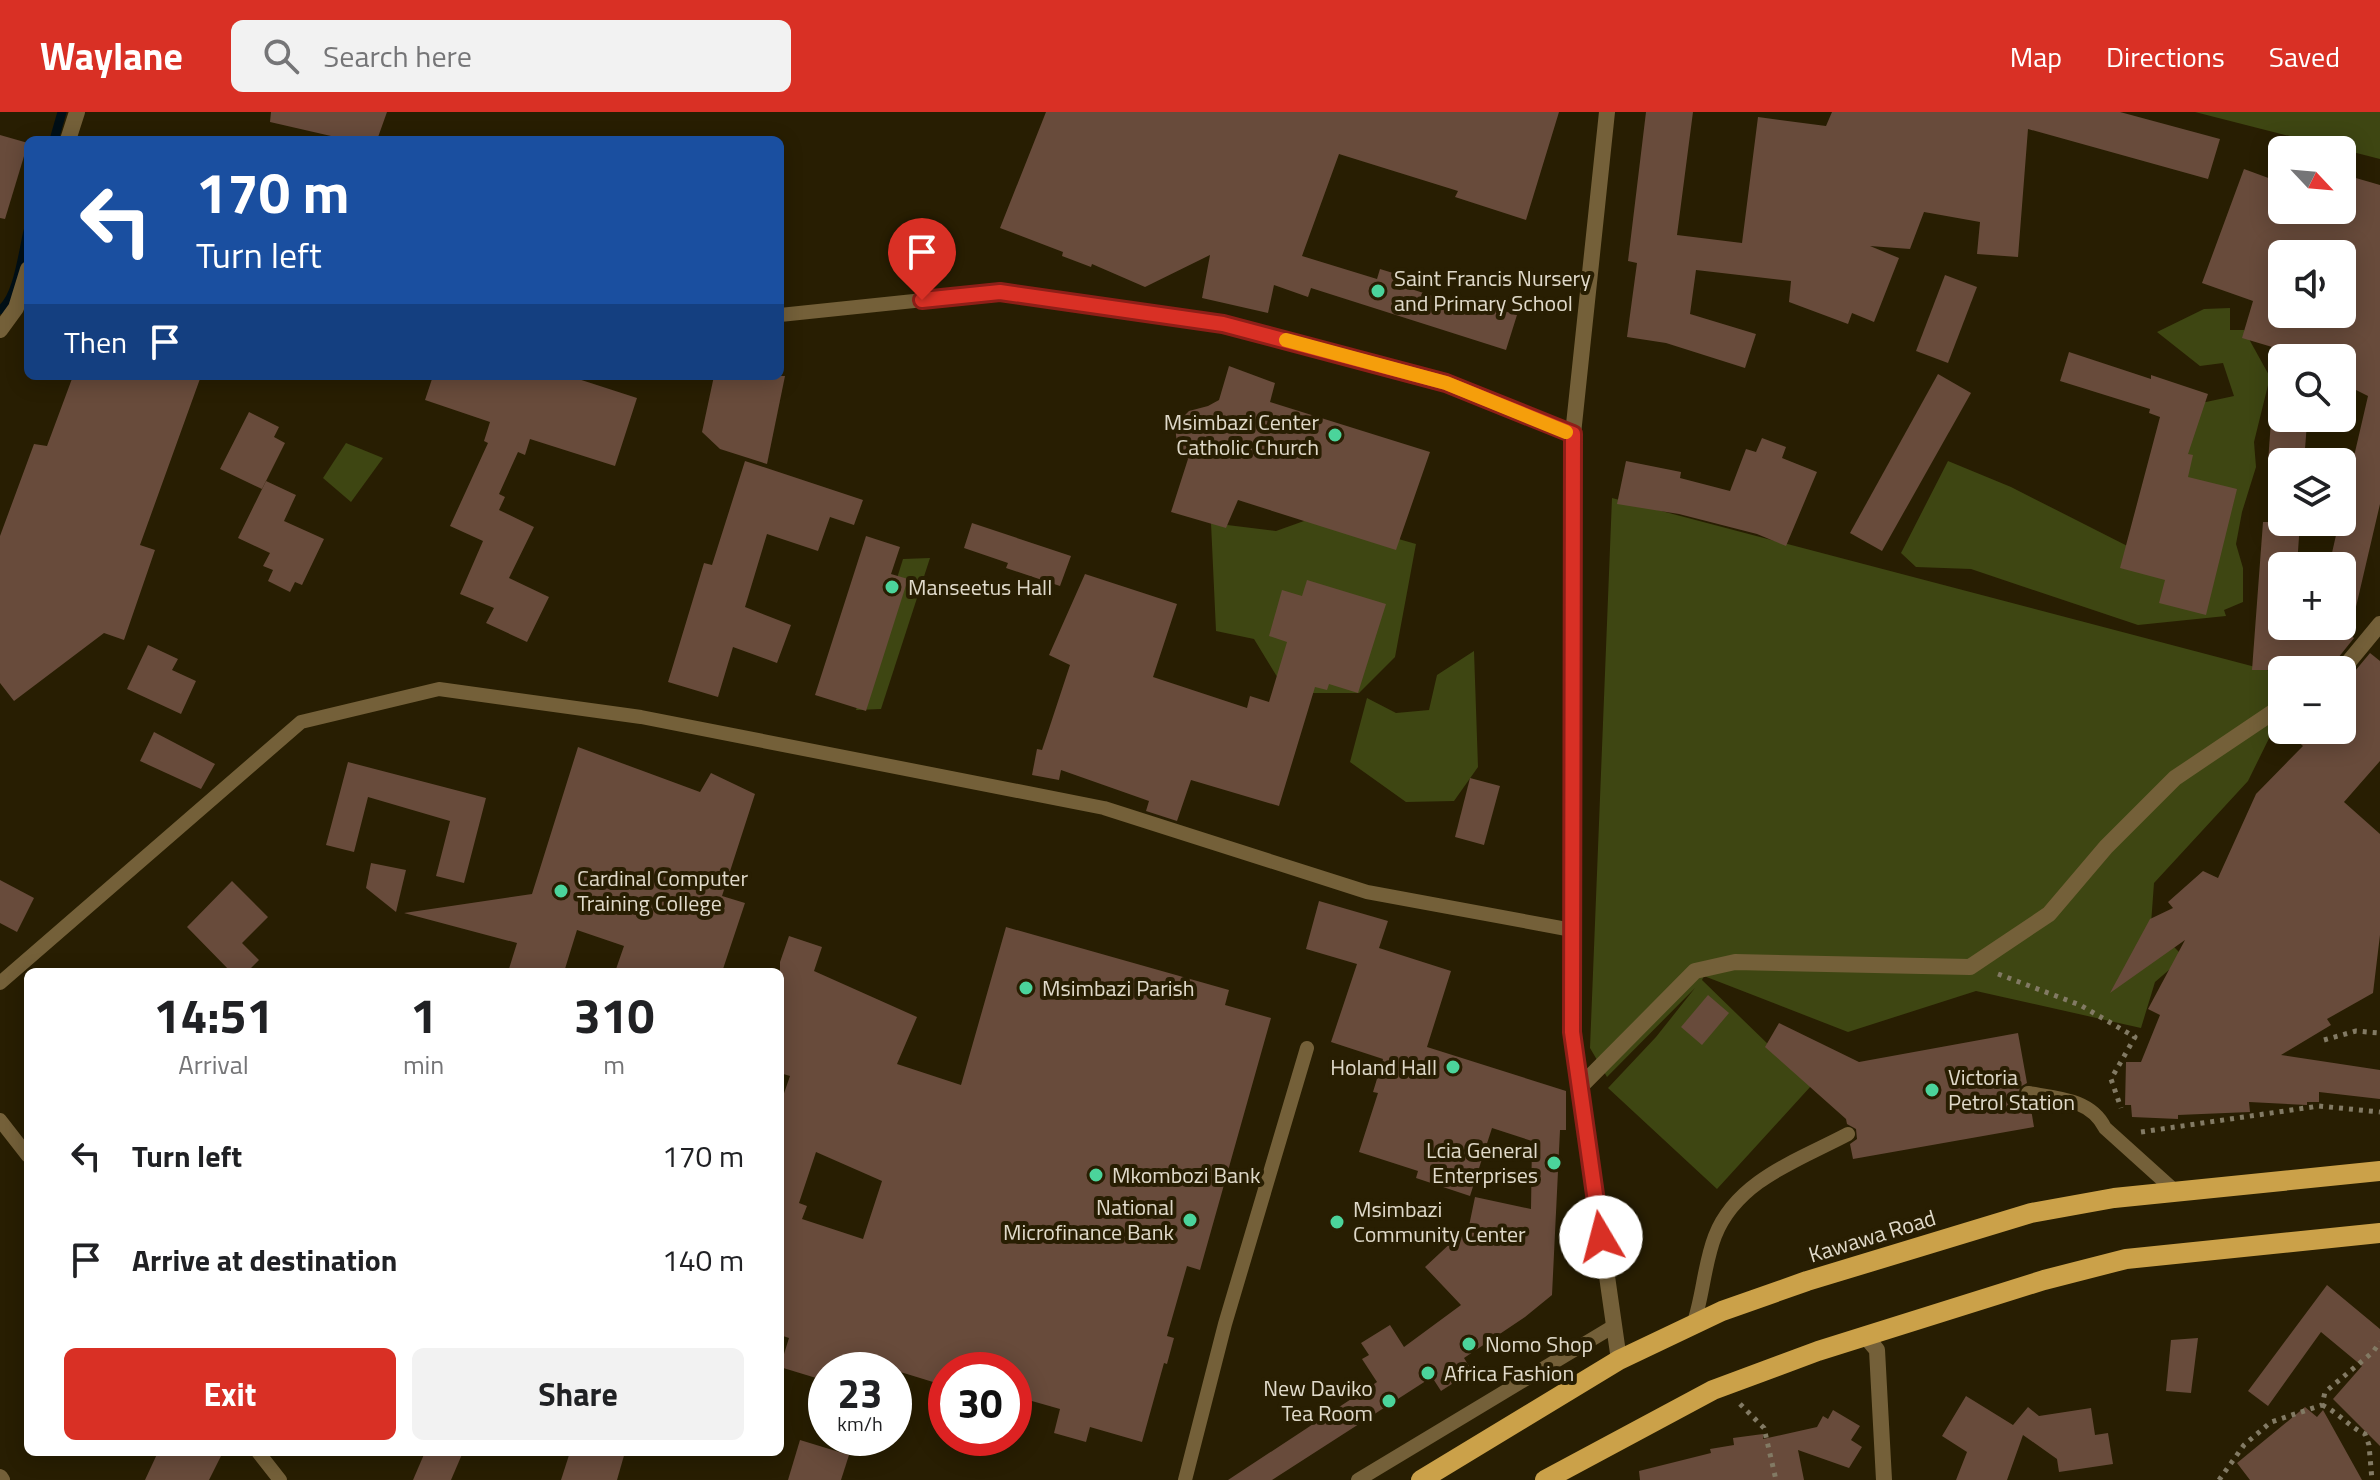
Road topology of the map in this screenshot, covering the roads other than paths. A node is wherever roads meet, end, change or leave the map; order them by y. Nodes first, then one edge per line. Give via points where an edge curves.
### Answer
1 (77, 112) edge
2 (1607, 112) edge
3 (69, 136) edge
4 (24, 282) edge
5 (784, 315) edge
6 (0, 330) edge
7 (1573, 434) junction
8 (2380, 624) edge
9 (2354, 656) edge
10 (2268, 715) edge
11 (1572, 930) junction
12 (0, 983) edge
13 (1307, 1048) dead end
14 (1579, 1088) junction
15 (2028, 1093) dead end
16 (0, 1120) edge
17 (1848, 1134) dead end
18 (24, 1151) edge
19 (2380, 1171) edge
20 (2176, 1192) junction
21 (2380, 1233) edge
22 (1693, 1325) junction
23 (1614, 1326) junction
24 (1866, 1337) junction
25 (1619, 1360) junction
26 (261, 1456) edge
27 (280, 1480) edge
28 (1185, 1480) edge
29 (1358, 1480) edge
30 (1421, 1480) edge
31 (1545, 1480) edge
32 (1884, 1480) edge

1 - 3 street
2 - 7 street
4 - 6 street via 16,308
5 - 7 lane via 1000,292 1223,324 1446,383
7 - 11 street
8 - 9 street
10 - 14 street via 2175,778 2049,914 1970,967 1735,962 1695,971
11 - 12 lane via 1367,892 1104,808 641,717 439,689 301,722
11 - 14 street via 1572,1032
13 - 28 lane
14 - 23 street
15 - 20 lane via 2069,1100 2098,1114 2105,1128
16 - 18 lane
17 - 22 lane via 1742,1193 1715,1236
19 - 20 main road, Kawawa Road
20 - 22 main road, Kawawa Road via 2031,1213 1807,1281
21 - 24 main road via 2126,1259
22 - 25 main road, Kawawa Road
23 - 25 street
23 - 29 lane
24 - 31 main road via 1713,1390
24 - 32 street via 1877,1350
25 - 30 main road, Kawawa Road
26 - 27 lane

